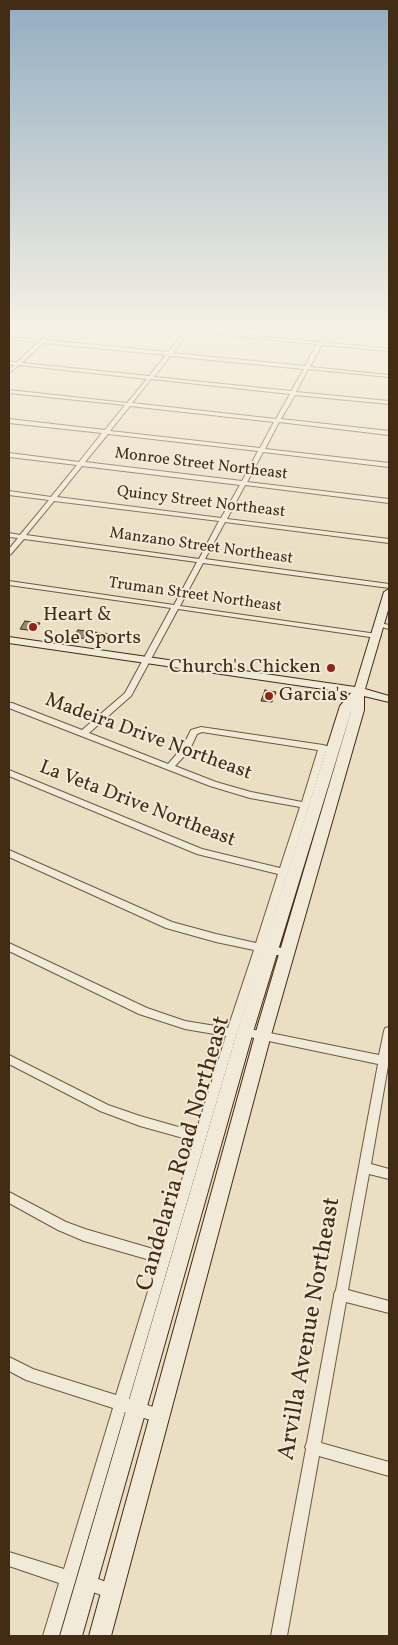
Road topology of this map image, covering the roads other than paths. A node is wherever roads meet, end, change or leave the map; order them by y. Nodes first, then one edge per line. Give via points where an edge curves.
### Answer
1 (129, 404) joint
2 (287, 404) edge
3 (278, 420) junction
4 (9, 421) edge
5 (106, 432) junction
6 (389, 433) edge
7 (261, 450) junction
8 (9, 455) edge
9 (80, 464) junction
10 (389, 465) edge
11 (243, 483) junction
12 (9, 493) edge
13 (53, 498) junction
14 (389, 501) edge
15 (222, 520) junction
16 (9, 535) edge
17 (22, 537) junction
18 (389, 541) edge
19 (9, 553) edge
20 (200, 561) junction
21 (9, 583) edge
22 (389, 586) edge
23 (389, 592) edge
24 (175, 607) junction
25 (385, 626) edge
26 (377, 636) junction
27 (9, 640) edge
28 (146, 660) junction
29 (359, 691) junction
30 (389, 691) edge
31 (389, 699) edge
32 (9, 705) edge
33 (84, 733) junction
34 (334, 750) junction
35 (171, 766) junction
36 (9, 774) edge
37 (305, 805) junction
38 (9, 853) edge
39 (283, 872) junction
40 (9, 947) edge
41 (265, 948) junction
42 (287, 953) junction
43 (389, 1030) edge
44 (238, 1032) junction
45 (263, 1036) junction
46 (9, 1059) edge
47 (386, 1062) edge
48 (200, 1138) junction
49 (364, 1168) junction
50 (389, 1174) edge
51 (9, 1197) edge
52 (164, 1258) junction
53 (340, 1294) junction
54 (389, 1307) edge
55 (9, 1364) edge
56 (129, 1406) junction
57 (160, 1416) junction
58 (312, 1447) junction
59 (389, 1469) edge
60 (9, 1559) edge
61 (68, 1578) junction
62 (86, 1583) junction
63 (112, 1591) junction
64 (50, 1636) edge
65 (71, 1636) edge
66 (100, 1636) edge
67 (279, 1636) edge

1 - 3 street
1 - 5 street
2 - 3 street
3 - 6 street
3 - 7 street
4 - 5 street
5 - 7 street
5 - 9 street
7 - 10 street
7 - 11 street
8 - 9 street, Monroe Street Northeast
9 - 11 street, Monroe Street Northeast
9 - 13 street
11 - 14 street, Monroe Street Northeast
11 - 15 street
12 - 13 street, Quincy Street Northeast
13 - 15 street, Quincy Street Northeast
13 - 17 street
15 - 18 street, Quincy Street Northeast
15 - 20 street
16 - 17 street, Manzano Street Northeast
17 - 19 street
17 - 20 street, Manzano Street Northeast
20 - 22 street, Manzano Street Northeast
20 - 24 street
21 - 24 street, Truman Street Northeast
23 - 25 main road, Candelaria Road Northeast
24 - 26 street, Truman Street Northeast
24 - 28 street
25 - 26 main road, Candelaria Road Northeast
26 - 29 main road, Candelaria Road Northeast
27 - 28 main road
28 - 29 main road
28 - 33 street via 128,694
29 - 30 main road
29 - 31 main road
29 - 34 main road, Candelaria Road Northeast via 358,710
32 - 33 street, Madeira Drive Northeast
33 - 35 street, Madeira Drive Northeast
34 - 35 street via 201,729 194,732 186,749
34 - 37 street
34 - 41 main road, Candelaria Road Northeast
34 - 42 main road, Candelaria Road Northeast
35 - 37 street, Madeira Drive Northeast via 239,792
36 - 39 street, La Veta Drive Northeast via 200,852
37 - 39 street
38 - 41 street via 169,924
39 - 41 street
40 - 44 street via 143,1011 185,1025
41 - 42 street
41 - 44 main road, Candelaria Road Northeast
42 - 45 main road, Candelaria Road Northeast
43 - 47 street, Arvilla Avenue Northeast
44 - 45 street
44 - 48 street
44 - 56 main road, Candelaria Road Northeast
45 - 47 street
45 - 57 main road, Candelaria Road Northeast
46 - 48 street via 104,1108
47 - 49 street, Arvilla Avenue Northeast
48 - 52 street
49 - 50 street
49 - 53 street, Arvilla Avenue Northeast
51 - 52 street via 84,1236
52 - 56 street
53 - 54 street
53 - 58 street, Arvilla Avenue Northeast
55 - 56 street via 30,1375
56 - 57 street
56 - 61 street
56 - 62 main road, Candelaria Road Northeast
57 - 63 main road, Candelaria Road Northeast
58 - 59 street
58 - 67 street, Arvilla Avenue Northeast
60 - 61 street
61 - 64 street
62 - 63 street
62 - 65 main road, Candelaria Road Northeast
63 - 66 main road, Candelaria Road Northeast

